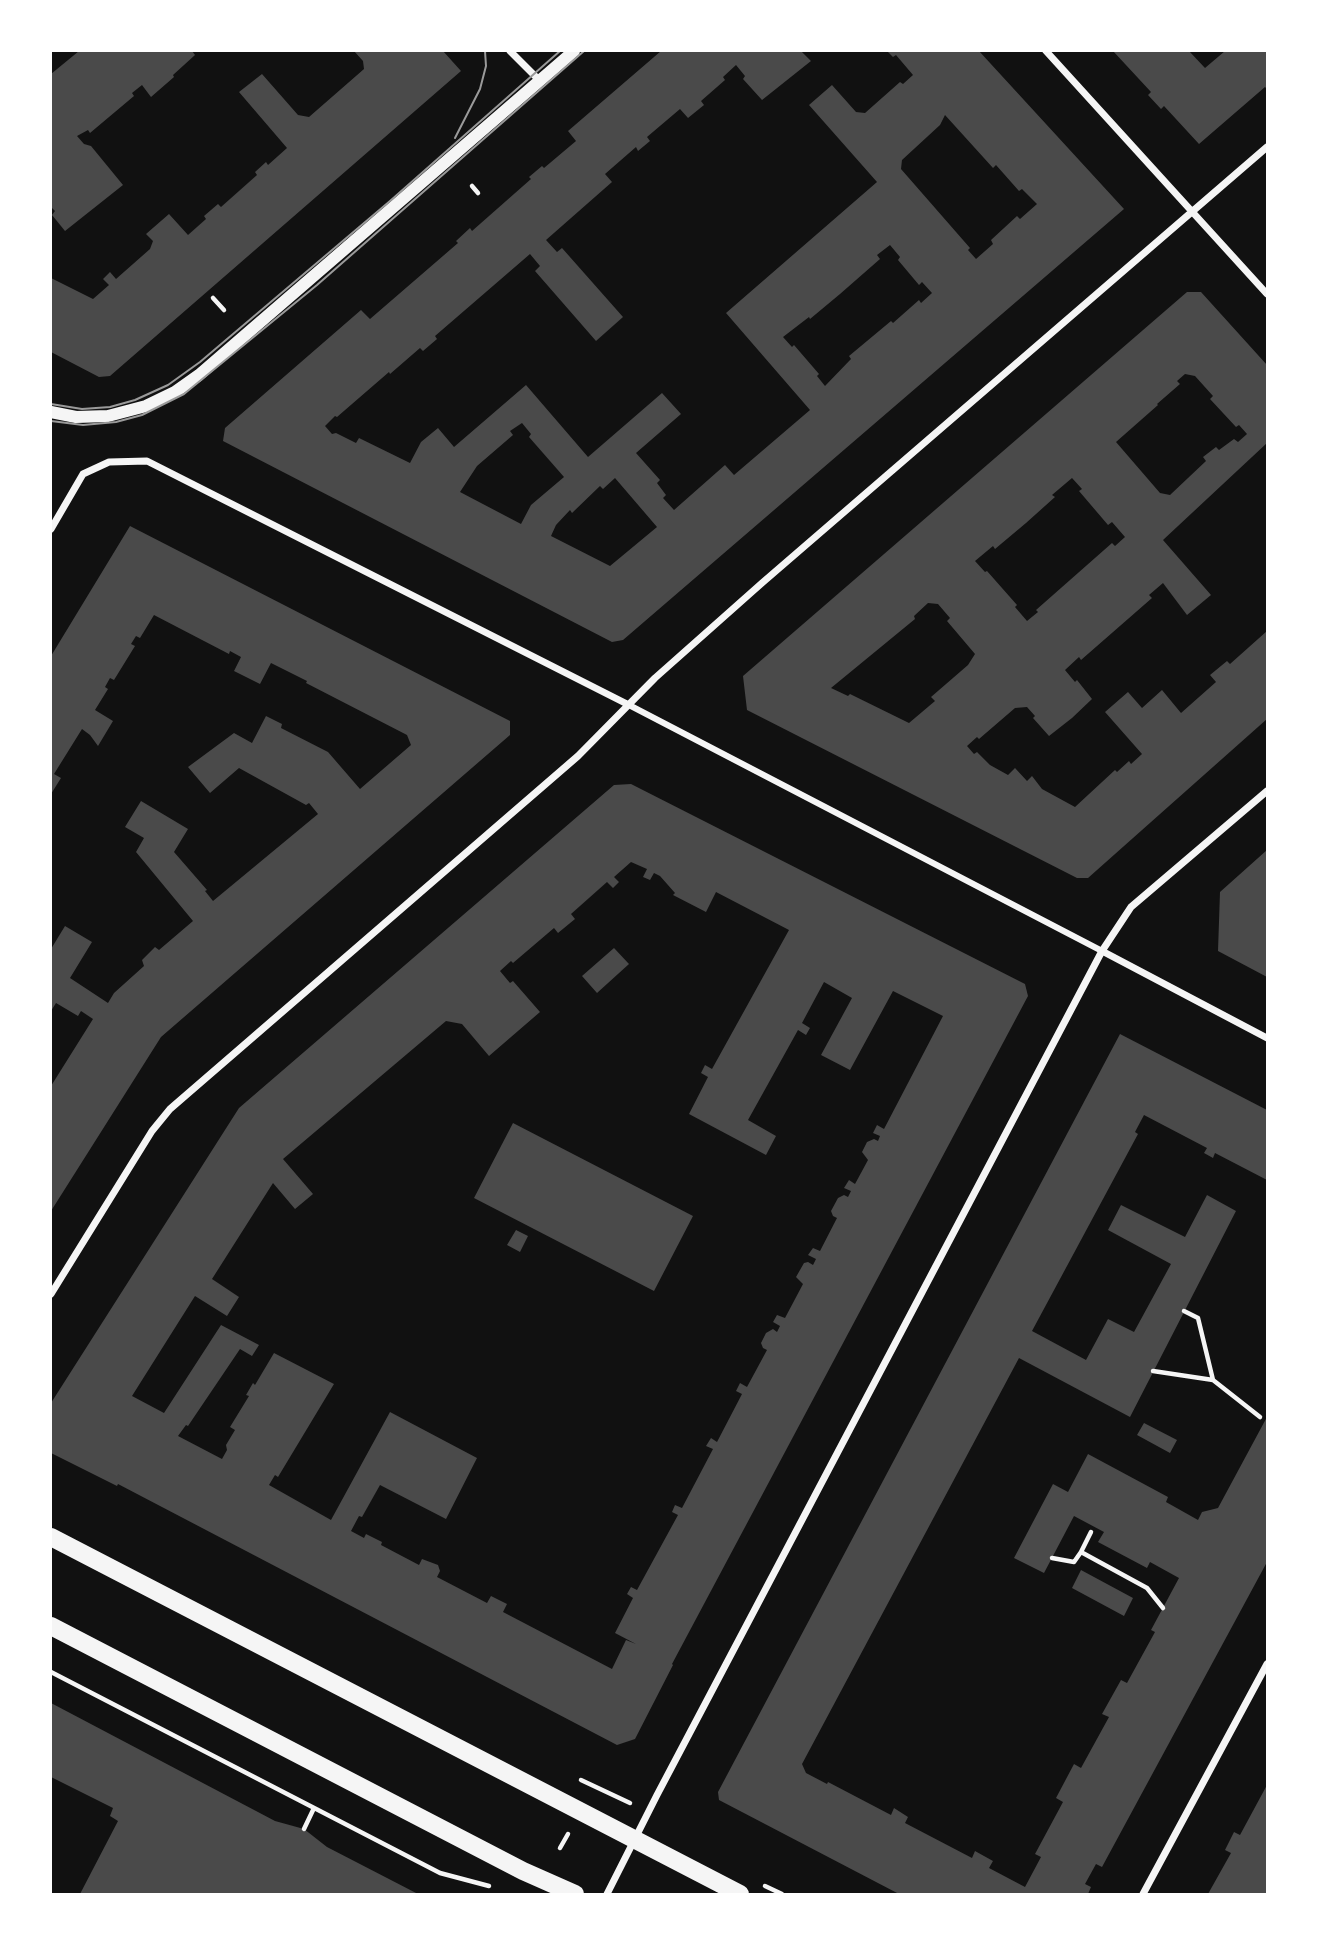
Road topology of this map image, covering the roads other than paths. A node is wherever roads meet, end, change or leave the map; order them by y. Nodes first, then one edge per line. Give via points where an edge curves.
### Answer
1 (510, 51) edge
2 (574, 51) edge
3 (1045, 51) edge
4 (540, 81) junction
5 (1267, 147) edge
6 (1192, 213) junction
7 (1267, 294) edge
8 (51, 412) edge
9 (51, 529) edge
10 (629, 705) junction
11 (1267, 791) edge
12 (1102, 951) junction
13 (1267, 1038) edge
14 (51, 1294) edge
15 (51, 1538) edge
16 (51, 1626) edge
17 (1267, 1664) edge
18 (634, 1840) junction
19 (575, 1894) edge
20 (607, 1894) edge
21 (740, 1894) edge
22 (1143, 1894) edge

1 - 4 street
2 - 4 street
3 - 6 street
4 - 8 street via 174,392 146,406 108,416
5 - 6 street
6 - 7 street
6 - 10 street via 693,643
9 - 10 street via 83,474 109,462 147,460
10 - 12 street
10 - 14 street via 578,756 170,1109
11 - 12 street via 1130,907
12 - 13 street
12 - 18 street
15 - 18 main road
16 - 19 main road
17 - 22 street
18 - 20 street
18 - 21 main road

